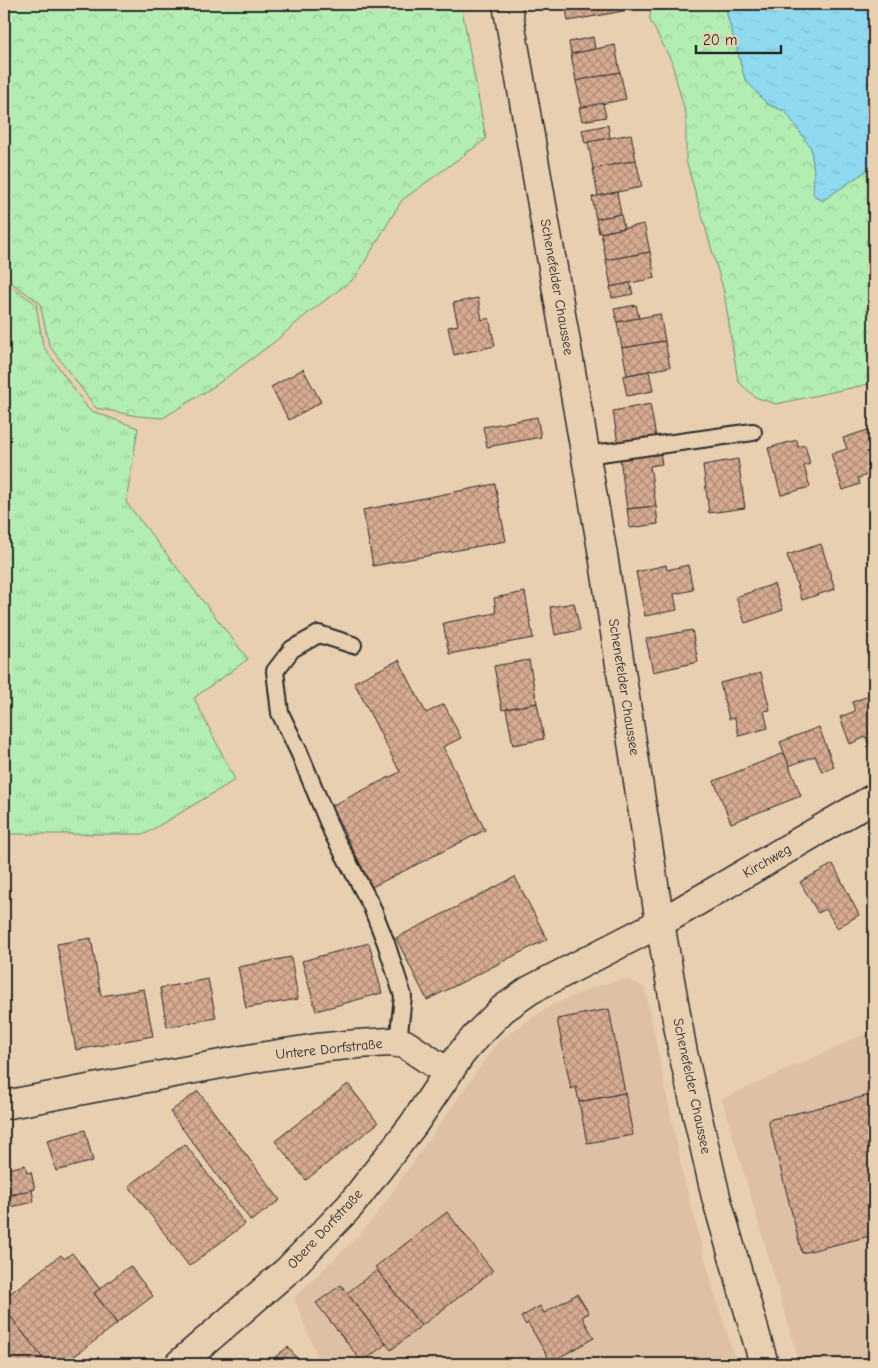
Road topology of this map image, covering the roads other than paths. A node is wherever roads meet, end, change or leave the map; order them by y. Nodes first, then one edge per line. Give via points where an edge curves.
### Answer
1 (507, 4) edge
2 (753, 432) dead end
3 (586, 455) junction
4 (353, 645) dead end
5 (874, 798) edge
6 (660, 923) junction
7 (398, 1043) junction
8 (448, 1072) junction
9 (4, 1105) edge
10 (179, 1364) edge
11 (764, 1364) edge

1 - 3 street, Schenefelder Chaussee
2 - 3 lane
3 - 6 street, Schenefelder Chaussee
4 - 7 lane via 319,634 292,649 275,671 280,713 333,834 371,905 389,952 403,996
5 - 6 street, Kirchweg
6 - 8 street via 517,999 483,1029
6 - 11 street, Schenefelder Chaussee via 683,1053 716,1197
7 - 8 street, Untere Dorfstraße via 405,1044
7 - 9 street, Untere Dorfstraße via 317,1048
8 - 10 street, Obere Dorfstraße via 350,1206 288,1270

